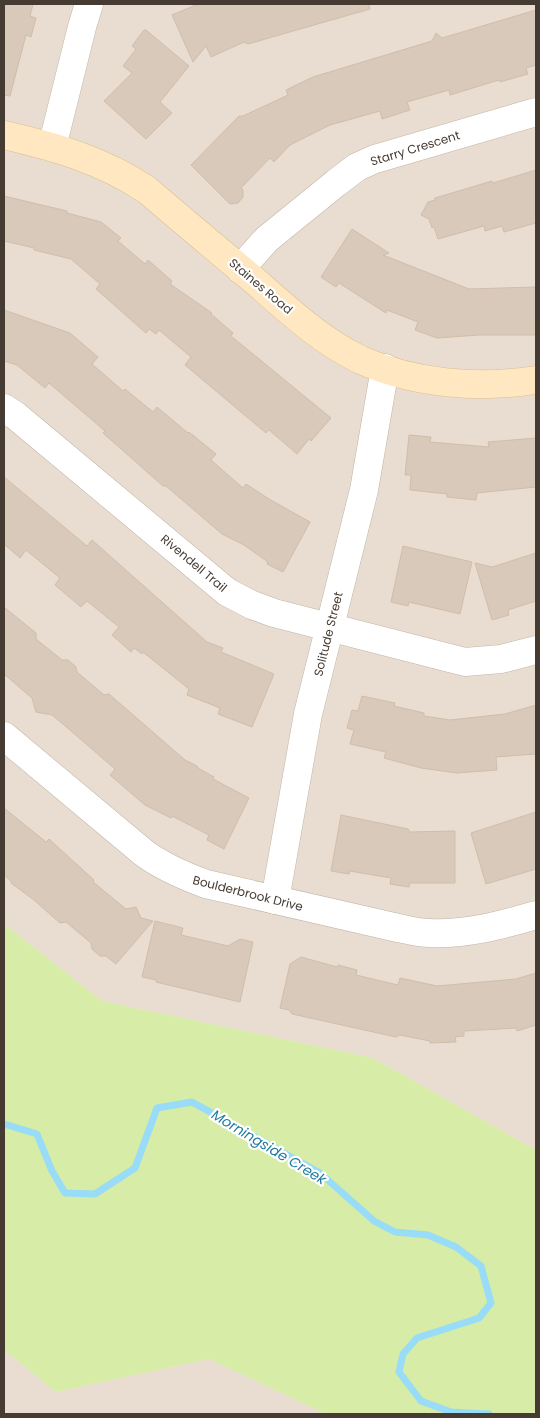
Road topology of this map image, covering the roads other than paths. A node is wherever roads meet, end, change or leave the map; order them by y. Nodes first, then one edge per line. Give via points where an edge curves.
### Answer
1 (89, 4) edge
2 (536, 112) edge
3 (4, 136) edge
4 (52, 146) junction
5 (240, 269) junction
6 (385, 368) junction
7 (536, 380) edge
8 (4, 408) edge
9 (330, 627) junction
10 (536, 650) edge
11 (4, 736) edge
12 (275, 900) junction
13 (536, 915) edge

1 - 4 street
2 - 5 street, Starry Crescent via 375,158 357,167 267,240
3 - 4 street, Staines Road
4 - 5 street, Staines Road via 127,177 147,190
5 - 6 street, Staines Road via 301,321 339,348
6 - 7 street, Staines Road via 409,376 470,384 514,384
6 - 9 street, Solitude Street via 364,490
8 - 9 street, Rivendell Trail via 227,592 274,613
9 - 10 street, Rivendell Trail via 465,662 501,659
9 - 12 street, Solitude Street via 308,714
11 - 12 street, Boulderbrook Drive via 159,864 206,884
12 - 13 street, Boulderbrook Drive via 428,933 483,928

